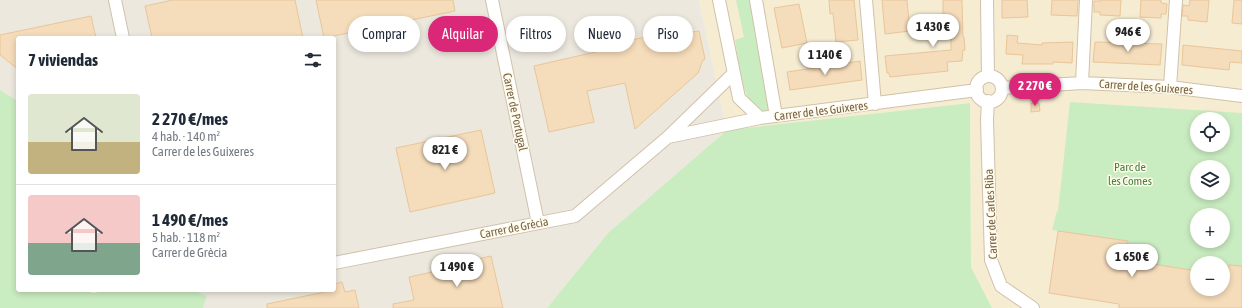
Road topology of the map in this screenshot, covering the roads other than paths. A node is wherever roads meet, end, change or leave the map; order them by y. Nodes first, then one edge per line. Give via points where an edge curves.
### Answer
1 (115, 0) edge
2 (492, 0) edge
3 (719, 0) edge
4 (756, 0) edge
5 (866, 0) edge
6 (986, 0) edge
7 (1086, 0) edge
8 (1176, 0) edge
9 (122, 36) edge
10 (734, 73) junction
11 (988, 76) junction
12 (1082, 83) junction
13 (1170, 87) junction
14 (1002, 88) junction
15 (977, 90) junction
16 (1242, 96) edge
17 (988, 101) junction
18 (875, 104) junction
19 (776, 116) junction
20 (760, 118) junction
21 (668, 137) junction
22 (538, 223) junction
23 (336, 263) edge
24 (1029, 306) edge

1 - 9 street
2 - 22 street, Carrer de Portugal
3 - 10 street
4 - 19 street
5 - 18 street
6 - 11 street
7 - 12 street
8 - 13 street
10 - 20 street via 739,98
10 - 21 street, Carrer de Grècia
11 - 14 street via 998,80
11 - 15 street via 979,82
12 - 13 street, Carrer de les Guixeres
12 - 14 street, Carrer de les Guixeres
13 - 16 street, Carrer de les Guixeres
14 - 17 street via 999,97
15 - 17 street via 980,97
15 - 18 street, Carrer de les Guixeres
17 - 24 street, Carrer de Carles Riba via 986,120 992,260 1001,286
18 - 19 street, Carrer de les Guixeres
19 - 20 street, Carrer de les Guixeres
20 - 21 street, Carrer de Grècia
21 - 22 street, Carrer de Grècia via 575,216
22 - 23 street, Carrer de Grècia

